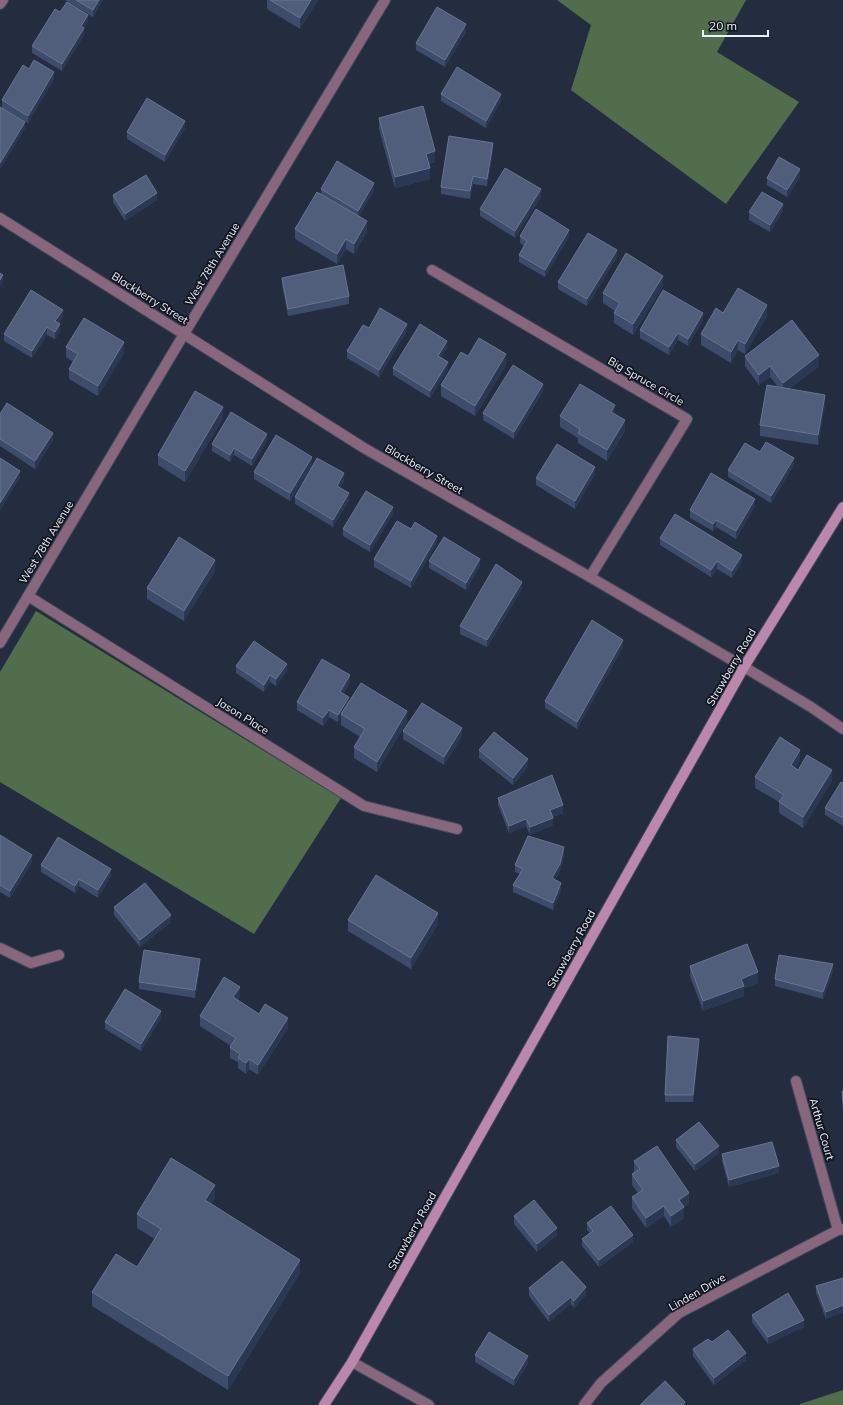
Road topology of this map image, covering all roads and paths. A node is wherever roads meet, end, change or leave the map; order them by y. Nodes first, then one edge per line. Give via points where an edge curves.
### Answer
1 (3, 0) edge
2 (384, 0) edge
3 (0, 4) edge
4 (0, 218) edge
5 (432, 270) dead end
6 (184, 334) junction
7 (843, 507) edge
8 (590, 577) junction
9 (28, 596) junction
10 (0, 644) edge
11 (744, 667) junction
12 (843, 729) edge
13 (457, 829) dead end
14 (0, 948) edge
15 (59, 955) dead end
16 (796, 1081) dead end
17 (840, 1230) edge
18 (352, 1362) junction
19 (324, 1405) edge
20 (429, 1405) edge
21 (584, 1405) edge

1 - 3 street
2 - 6 street, West 78th Avenue
4 - 6 street, Blackberry Street
5 - 8 street, Big Spruce Circle via 687,419
6 - 8 street, Blackberry Street via 364,448
6 - 9 street, West 78th Avenue
7 - 11 street, Strawberry Road
8 - 11 street, Blackberry Street
9 - 10 street, West 78th Avenue
9 - 13 street, Jason Place via 364,806
11 - 12 street, Blackberry Street
11 - 18 street, Strawberry Road
14 - 15 street via 31,963
16 - 17 street, Arthur Court
17 - 21 street, Linden Drive via 679,1313 602,1383
18 - 19 street, Strawberry Road
18 - 20 street

